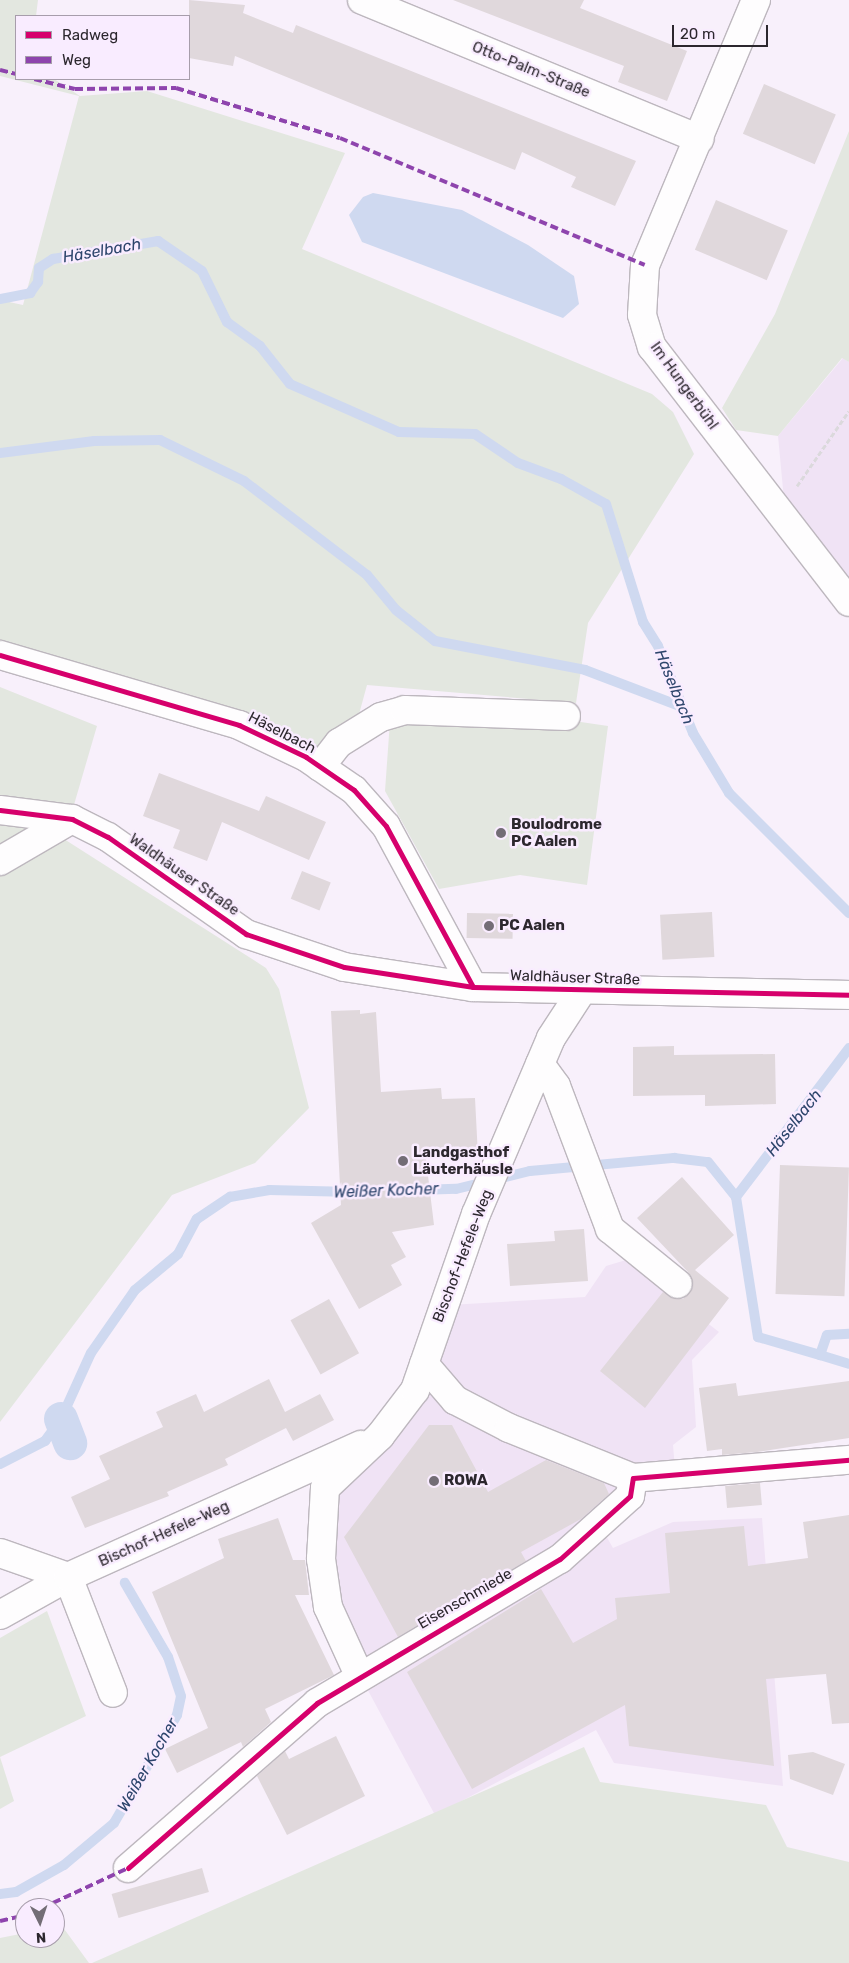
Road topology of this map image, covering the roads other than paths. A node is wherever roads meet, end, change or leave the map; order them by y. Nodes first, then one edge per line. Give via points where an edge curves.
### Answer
1 (362, 0) edge
2 (756, 0) edge
3 (699, 139) junction
4 (849, 602) edge
5 (0, 655) edge
6 (566, 716) dead end
7 (320, 767) junction
8 (0, 810) edge
9 (72, 819) junction
10 (0, 860) edge
11 (472, 987) junction
12 (581, 992) junction
13 (843, 995) edge
14 (540, 1064) junction
15 (678, 1284) dead end
16 (424, 1364) junction
17 (380, 1436) junction
18 (849, 1460) edge
19 (633, 1478) junction
20 (0, 1553) edge
21 (68, 1577) junction
22 (0, 1615) edge
23 (359, 1675) junction
24 (113, 1693) dead end
25 (128, 1868) dead end

1 - 3 street, Otto-Palm-Straße
2 - 3 street, Im Hungerbühl
3 - 4 street, Im Hungerbühl via 645,264 642,314 652,347
5 - 7 street, Häselbach via 239,725
6 - 7 street via 405,710 381,717 339,743
7 - 11 street, Häselbach via 354,790 386,826
8 - 9 street, Waldhäuser Straße
9 - 10 street
9 - 11 street, Waldhäuser Straße via 108,836 246,934 283,950 403,979
11 - 12 street, Waldhäuser Straße
12 - 13 street, Waldhäuser Straße
12 - 14 street, Bischof-Hefele-Weg via 551,1038
14 - 15 street via 556,1086 610,1229
14 - 16 street, Bischof-Hefele-Weg via 476,1214
16 - 17 street, Bischof-Hefele-Weg via 415,1390
16 - 19 street via 455,1400 509,1428
17 - 21 street, Bischof-Hefele-Weg
17 - 23 street, Bischof-Hefele-Weg via 325,1488 321,1559 328,1607
18 - 19 street
19 - 23 street, Eisenschmiede via 630,1496 560,1559
20 - 21 street
21 - 22 street, Bischof-Hefele-Weg
21 - 24 street
23 - 25 street, Eisenschmiede via 317,1703

